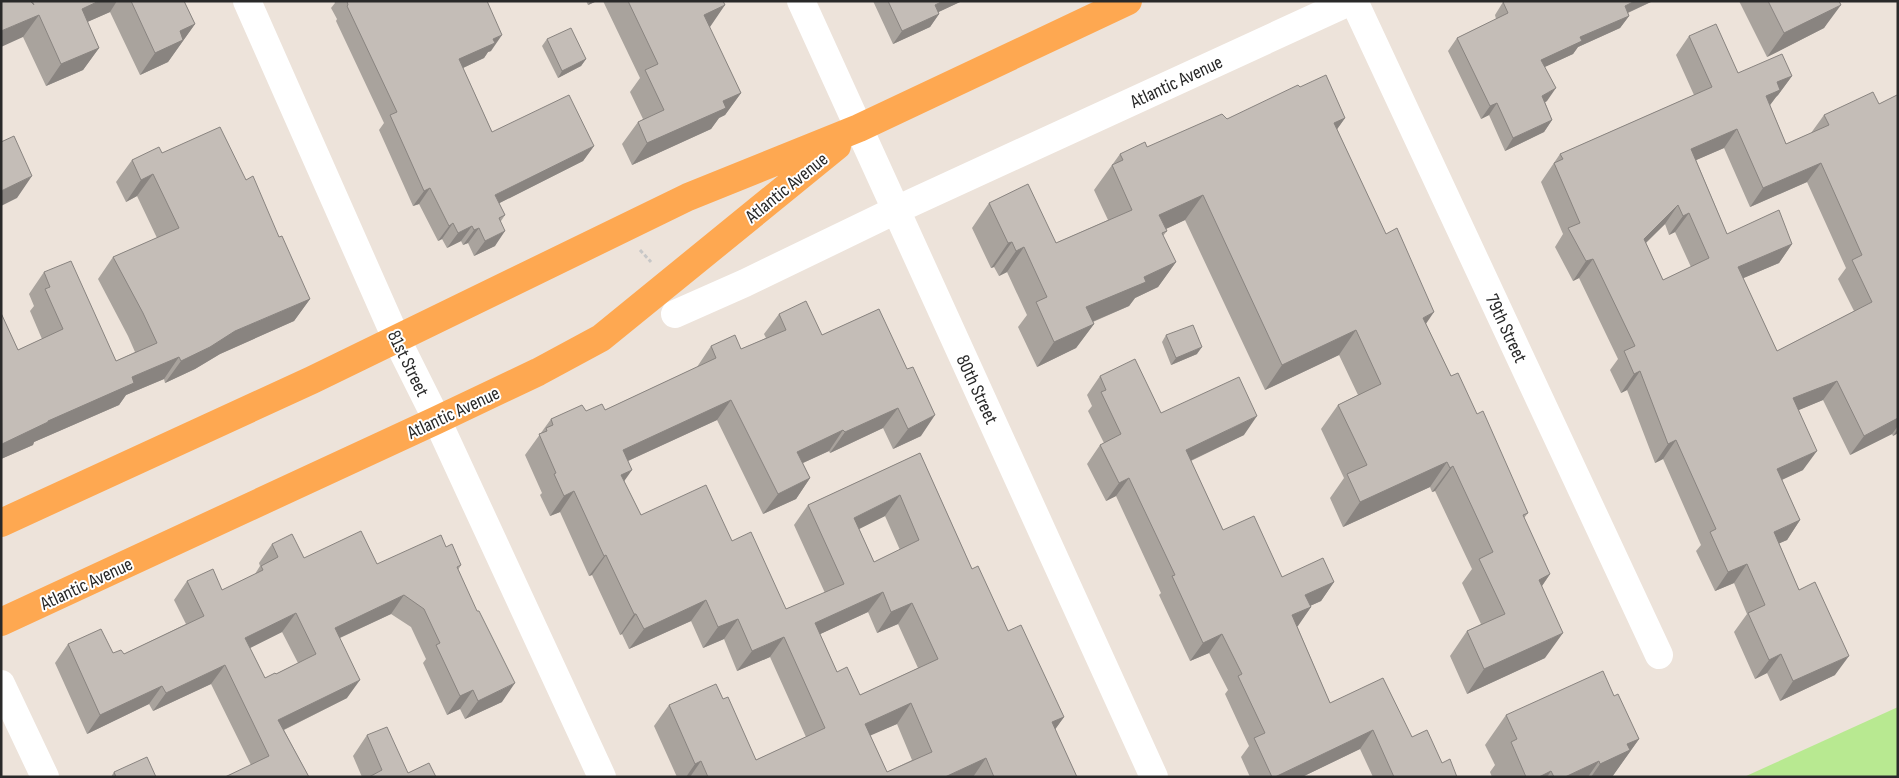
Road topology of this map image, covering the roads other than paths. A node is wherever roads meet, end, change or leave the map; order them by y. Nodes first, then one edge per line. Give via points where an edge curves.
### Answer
1 (247, 1) edge
2 (801, 1) edge
3 (1128, 1) edge
4 (1353, 1) edge
5 (859, 128) junction
6 (896, 210) junction
7 (676, 314) dead end
8 (396, 338) junction
9 (437, 420) junction
10 (1, 523) edge
11 (1, 622) edge
12 (1659, 655) dead end
13 (1, 684) edge
14 (45, 777) edge
15 (602, 777) edge
16 (1154, 777) edge

1 - 8 street, 81st Street
2 - 5 street, 80th Street
3 - 5 highway, Atlantic Avenue
4 - 6 street, Atlantic Avenue
4 - 12 street, 79th Street
5 - 6 street, 80th Street
5 - 8 highway, Atlantic Avenue via 688,197
5 - 9 highway, Atlantic Avenue via 601,338
6 - 7 street, Atlantic Avenue
6 - 16 street, 80th Street
8 - 9 street, 81st Street
8 - 10 highway, Atlantic Avenue
9 - 11 highway, Atlantic Avenue
9 - 15 street, 81st Street
13 - 14 street

